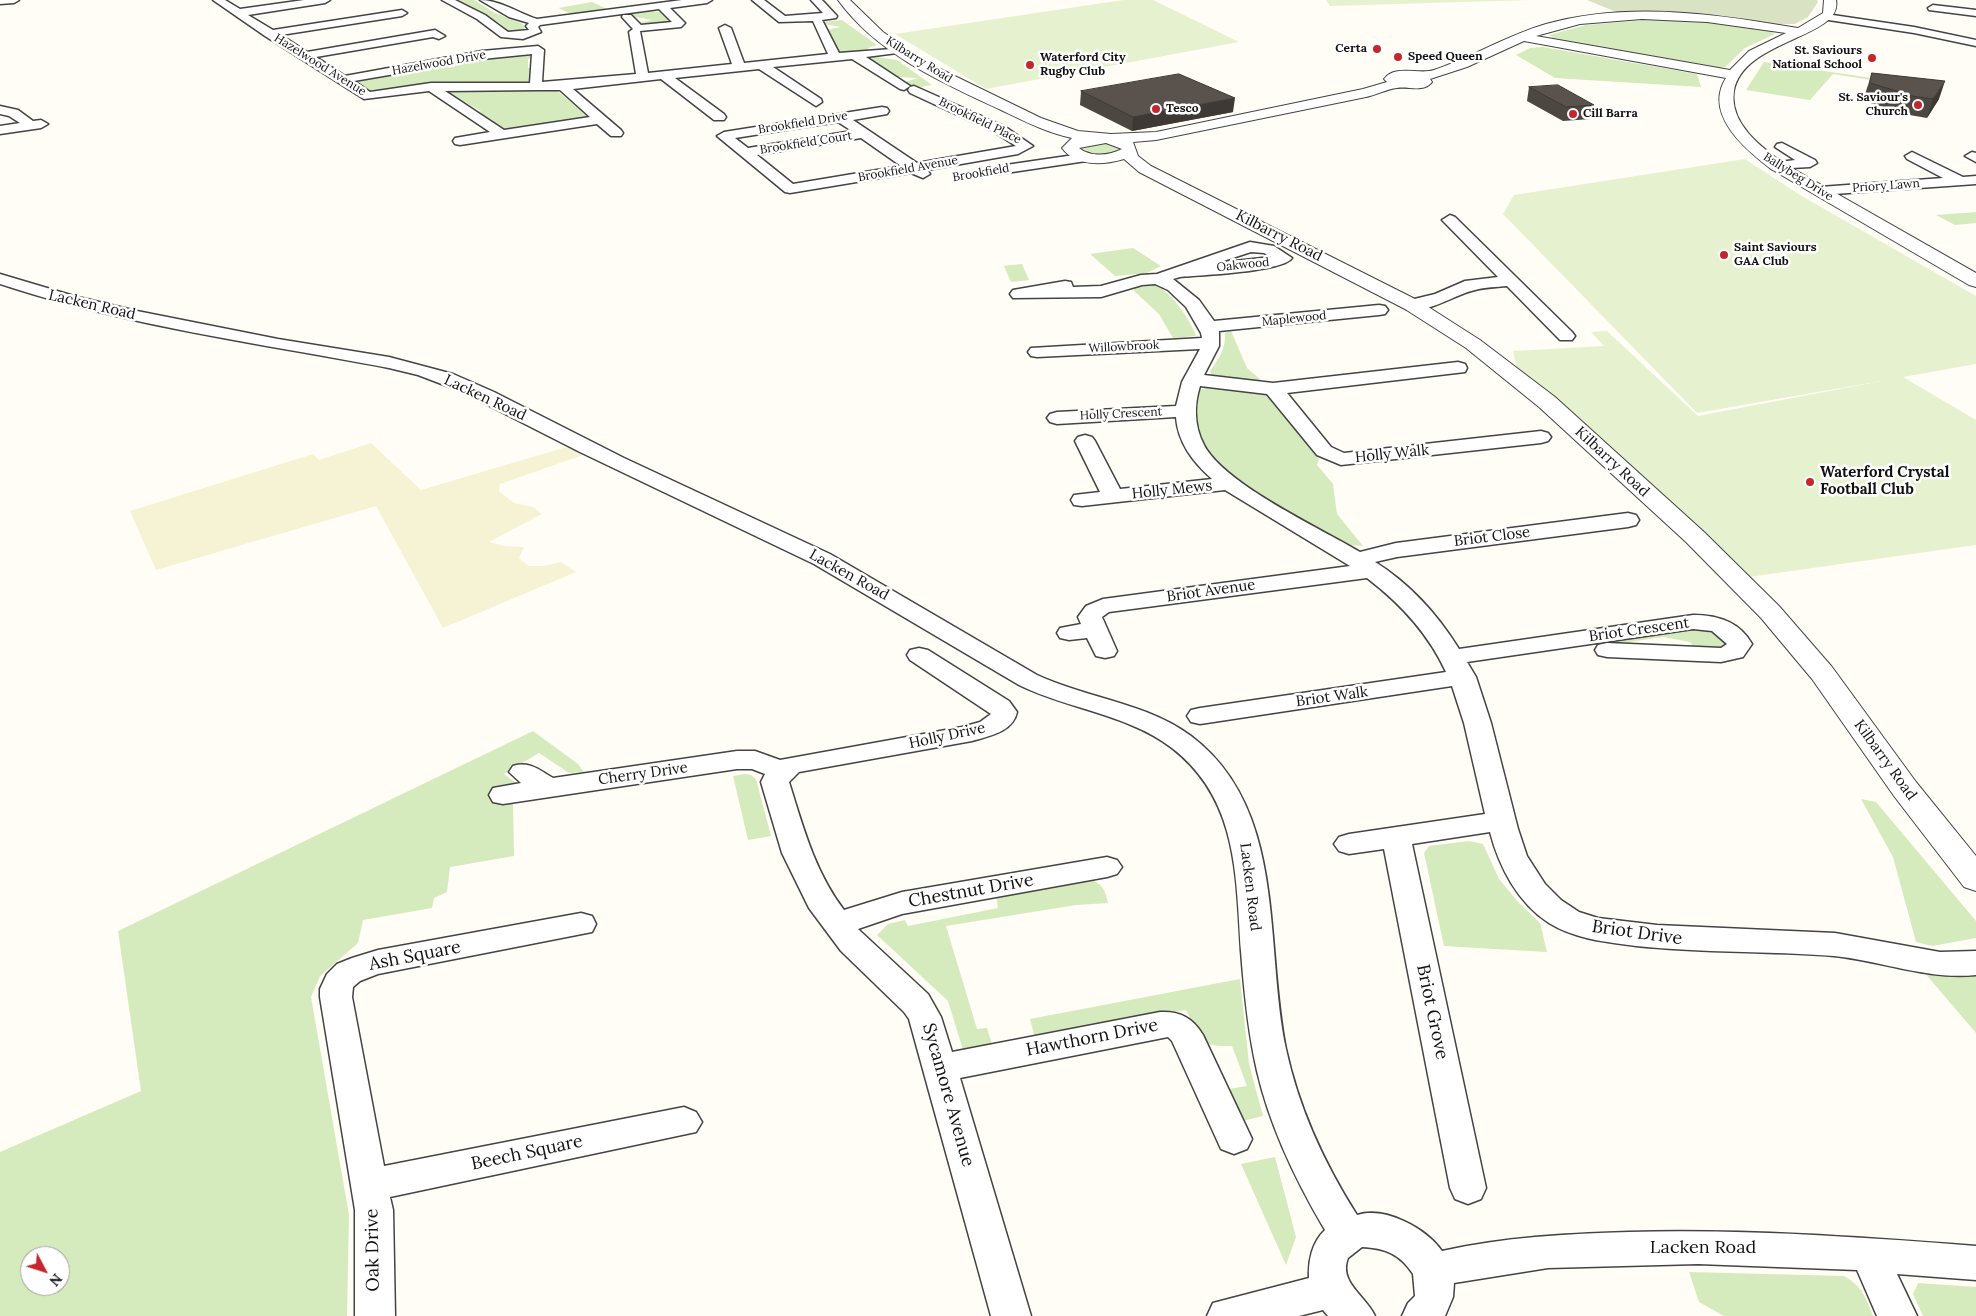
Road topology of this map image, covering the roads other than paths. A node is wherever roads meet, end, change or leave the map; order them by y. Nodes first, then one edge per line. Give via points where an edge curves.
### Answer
1 (14, 0) edge
2 (218, 0) edge
3 (325, 0) edge
4 (447, 0) edge
5 (485, 0) edge
6 (707, 0) edge
7 (757, 0) edge
8 (816, 0) edge
9 (844, 0) edge
10 (1830, 0) edge
11 (0, 1) edge
12 (606, 4) dead end
13 (662, 6) junction
14 (1934, 8) dead end
15 (238, 13) junction
16 (402, 13) dead end
17 (1976, 13) edge
18 (1826, 16) junction
19 (629, 20) junction
20 (644, 20) dead end
21 (537, 22) junction
22 (838, 26) dead end
23 (725, 28) dead end
24 (1799, 32) junction
25 (269, 34) junction
26 (436, 34) dead end
27 (1524, 38) junction
28 (526, 39) dead end
29 (541, 42) junction
30 (1976, 43) edge
31 (901, 50) junction
32 (304, 56) junction
33 (854, 56) junction
34 (836, 58) junction
35 (761, 66) junction
36 (739, 67) junction
37 (663, 75) junction
38 (1733, 75) junction
39 (643, 77) junction
40 (341, 80) junction
41 (563, 86) junction
42 (431, 87) junction
43 (536, 88) junction
44 (951, 93) dead end
45 (930, 97) junction
46 (816, 102) dead end
47 (0, 110) edge
48 (882, 111) dead end
49 (719, 116) dead end
50 (840, 117) junction
51 (601, 119) junction
52 (41, 124) dead end
53 (25, 126) junction
54 (0, 130) edge
55 (1058, 130) junction
56 (616, 133) dead end
57 (502, 134) junction
58 (864, 134) junction
59 (724, 136) joint
60 (1156, 136) junction
61 (1106, 139) junction
62 (460, 141) dead end
63 (1026, 147) joint
64 (1782, 147) dead end
65 (1071, 149) junction
66 (1130, 149) junction
67 (745, 153) junction
68 (1912, 156) dead end
69 (1092, 158) junction
70 (1051, 161) junction
71 (1777, 166) junction
72 (915, 168) junction
73 (1144, 169) junction
74 (983, 173) dead end
75 (1976, 180) edge
76 (1956, 181) junction
77 (914, 185) dead end
78 (1820, 192) junction
79 (1976, 194) edge
80 (1450, 220) dead end
81 (1166, 276) junction
82 (0, 279) edge
83 (1976, 280) edge
84 (1510, 281) junction
85 (1019, 294) dead end
86 (1412, 305) junction
87 (1379, 310) dead end
88 (1210, 335) junction
89 (1566, 336) dead end
90 (1038, 352) dead end
91 (1458, 368) dead end
92 (1193, 379) junction
93 (1273, 389) junction
94 (1186, 410) junction
95 (1057, 418) dead end
96 (1541, 437) dead end
97 (1086, 441) dead end
98 (1231, 483) junction
99 (1113, 497) junction
100 (1082, 500) dead end
101 (1628, 520) dead end
102 (1366, 565) junction
103 (1069, 633) dead end
104 (1607, 650) dead end
105 (918, 655) dead end
106 (1458, 667) junction
107 (1200, 716) dead end
108 (782, 770) junction
109 (523, 772) dead end
110 (548, 788) junction
111 (503, 795) dead end
112 (1501, 821) junction
113 (1396, 837) junction
114 (1349, 844) dead end
115 (1107, 866) dead end
116 (1976, 879) edge
117 (581, 924) dead end
118 (837, 925) junction
119 (1976, 963) edge
120 (941, 1068) junction
121 (684, 1122) dead end
122 (1234, 1139) dead end
123 (370, 1185) junction
124 (1468, 1188) dead end
125 (1348, 1234) junction
126 (1869, 1255) junction
127 (1976, 1263) edge
128 (1432, 1271) junction
129 (1343, 1303) edge
130 (374, 1316) edge
131 (1011, 1316) edge
132 (1227, 1316) edge
133 (1422, 1316) edge
134 (1896, 1316) edge

1 - 11 street
2 - 15 street, Hazelwood Avenue
3 - 15 street
4 - 21 street via 481,17 508,36 534,33 532,26
5 - 21 street via 513,15
6 - 13 street
7 - 8 street via 782,20 832,16
9 - 31 street, Kilbarry Road via 868,25
10 - 18 street via 1831,8
12 - 19 street
13 - 19 street
13 - 19 street via 679,23 677,25 640,28
14 - 17 street
15 - 25 street, Hazelwood Avenue
16 - 25 street
18 - 24 street, Ballybeg Drive
18 - 30 street
19 - 20 street
19 - 21 street
19 - 39 street
22 - 34 street via 819,24
23 - 36 street
24 - 27 street via 1723,21 1638,17 1575,22
24 - 38 street, Ballybeg Drive via 1755,52
25 - 32 street, Hazelwood Avenue
26 - 32 street
27 - 38 street
27 - 60 street via 1469,62 1420,77 1425,82 1415,85 1399,83 1356,95
28 - 29 street
29 - 40 street, Hazelwood Drive
29 - 43 street
31 - 33 street, Hazelwood Avenue
31 - 55 street, Kilbarry Road via 968,89
32 - 40 street, Hazelwood Avenue
33 - 34 street, Hazelwood Avenue
33 - 45 street, Brookfield Place
34 - 35 street, Hazelwood Avenue
35 - 36 street, Hazelwood Avenue
35 - 46 street
36 - 37 street, Hazelwood Avenue
37 - 39 street, Hazelwood Avenue
37 - 49 street
38 - 71 street, Ballybeg Drive via 1725,93 1728,114 1744,137
39 - 41 street, Hazelwood Avenue
40 - 42 street, Hazelwood Avenue via 368,96
41 - 43 street, Hazelwood Avenue
41 - 51 street
42 - 43 street, Hazelwood Avenue
42 - 57 street
44 - 45 street, Brookfield Place
45 - 63 street, Brookfield Place via 999,129
47 - 53 street via 13,113 27,122
48 - 50 street, Brookfield Drive
50 - 58 street, Brookfield Court
50 - 59 street, Brookfield Drive
51 - 56 street
51 - 57 street
52 - 53 street
53 - 54 street
55 - 61 street, Kilbarry Road
55 - 65 street via 1068,137
57 - 62 street
58 - 67 street, Brookfield Court
58 - 72 street, Brookfield Court
59 - 67 street, Brookfield Court
60 - 61 street
60 - 66 street
61 - 65 street via 1076,142
61 - 66 street via 1124,143
63 - 72 street, Brookfield Avenue
64 - 71 street via 1810,163
65 - 69 street, Kilbarry Road
65 - 70 street, Brookfield
66 - 69 street via 1114,157
66 - 73 street, Kilbarry Road via 1131,158
67 - 72 street, Brookfield Avenue via 790,189
68 - 76 street, Priory Lawn
69 - 70 street, Brookfield
69 - 73 street, Kilbarry Road
70 - 74 street, Brookfield
71 - 78 street, Ballybeg Drive
72 - 77 street, Brookfield via 934,182
73 - 86 street, Kilbarry Road
75 - 76 street, Priory Lawn
76 - 78 street, Priory Lawn
76 - 79 street, Priory Lawn
78 - 83 street, Ballybeg Drive
80 - 84 street
81 - 81 street, Oakwood via 1272,263 1284,258 1268,249 1250,247
81 - 85 street via 1132,282 1115,289
81 - 88 street via 1170,284 1185,296
82 - 125 street, Lacken Road via 90,306 277,344 393,363 437,375 822,559 1038,685 1138,719 1170,734 1210,768 1233,807 1243,832 1249,858 1269,1048 1279,1089 1308,1165
84 - 86 street via 1466,286 1441,298
84 - 89 street
86 - 116 street, Kilbarry Road via 1473,344 1540,396 1732,572 1822,674 1905,789
87 - 88 street, Maplewood
88 - 90 street, Willowbrook
88 - 92 street
91 - 93 street
92 - 93 street
92 - 94 street
93 - 96 street, Holly Walk via 1324,451 1341,459
94 - 95 street, Holly Crescent
94 - 98 street via 1188,433 1194,447
97 - 99 street, Holly Mews
98 - 99 street, Holly Mews
98 - 102 street via 1259,503
99 - 100 street, Holly Mews
101 - 102 street, Briot Close via 1396,550
102 - 103 street, Briot Avenue via 1108,605 1092,613 1090,619 1100,640
102 - 106 street via 1416,608
104 - 106 street, Briot Crescent via 1721,655 1734,652 1740,644 1726,629 1710,623 1693,622
105 - 108 street, Holly Drive via 1000,707 1004,712 1003,718 989,728 970,734 803,762
106 - 107 street, Briot Walk
106 - 112 street, Briot Drive via 1480,731
108 - 110 street, Cherry Drive via 755,760 737,760
108 - 118 street, Sycamore Avenue via 775,779 776,786 797,853 813,890
109 - 110 street
110 - 111 street, Cherry Drive
112 - 113 street
112 - 119 street, Briot Drive via 1512,855 1535,892 1555,912 1584,927 1680,940 1838,945 1935,964
113 - 114 street
113 - 124 street, Briot Grove
115 - 118 street, Chestnut Drive via 902,903
117 - 123 street, Ash Square via 378,962 356,968 338,982 336,997
118 - 120 street, Sycamore Avenue via 860,952 920,1008 928,1022
120 - 122 street, Hawthorn Drive via 1172,1024 1186,1035
120 - 131 street, Sycamore Avenue
121 - 123 street, Beech Square
123 - 130 street, Oak Drive via 375,1224
125 - 128 street via 1379,1230 1396,1235 1424,1256
125 - 129 street via 1337,1242 1326,1264 1327,1277
126 - 127 street, Lacken Road
126 - 128 street, Lacken Road via 1763,1248 1620,1248 1505,1256
126 - 134 street
128 - 133 street via 1434,1299
129 - 132 street

